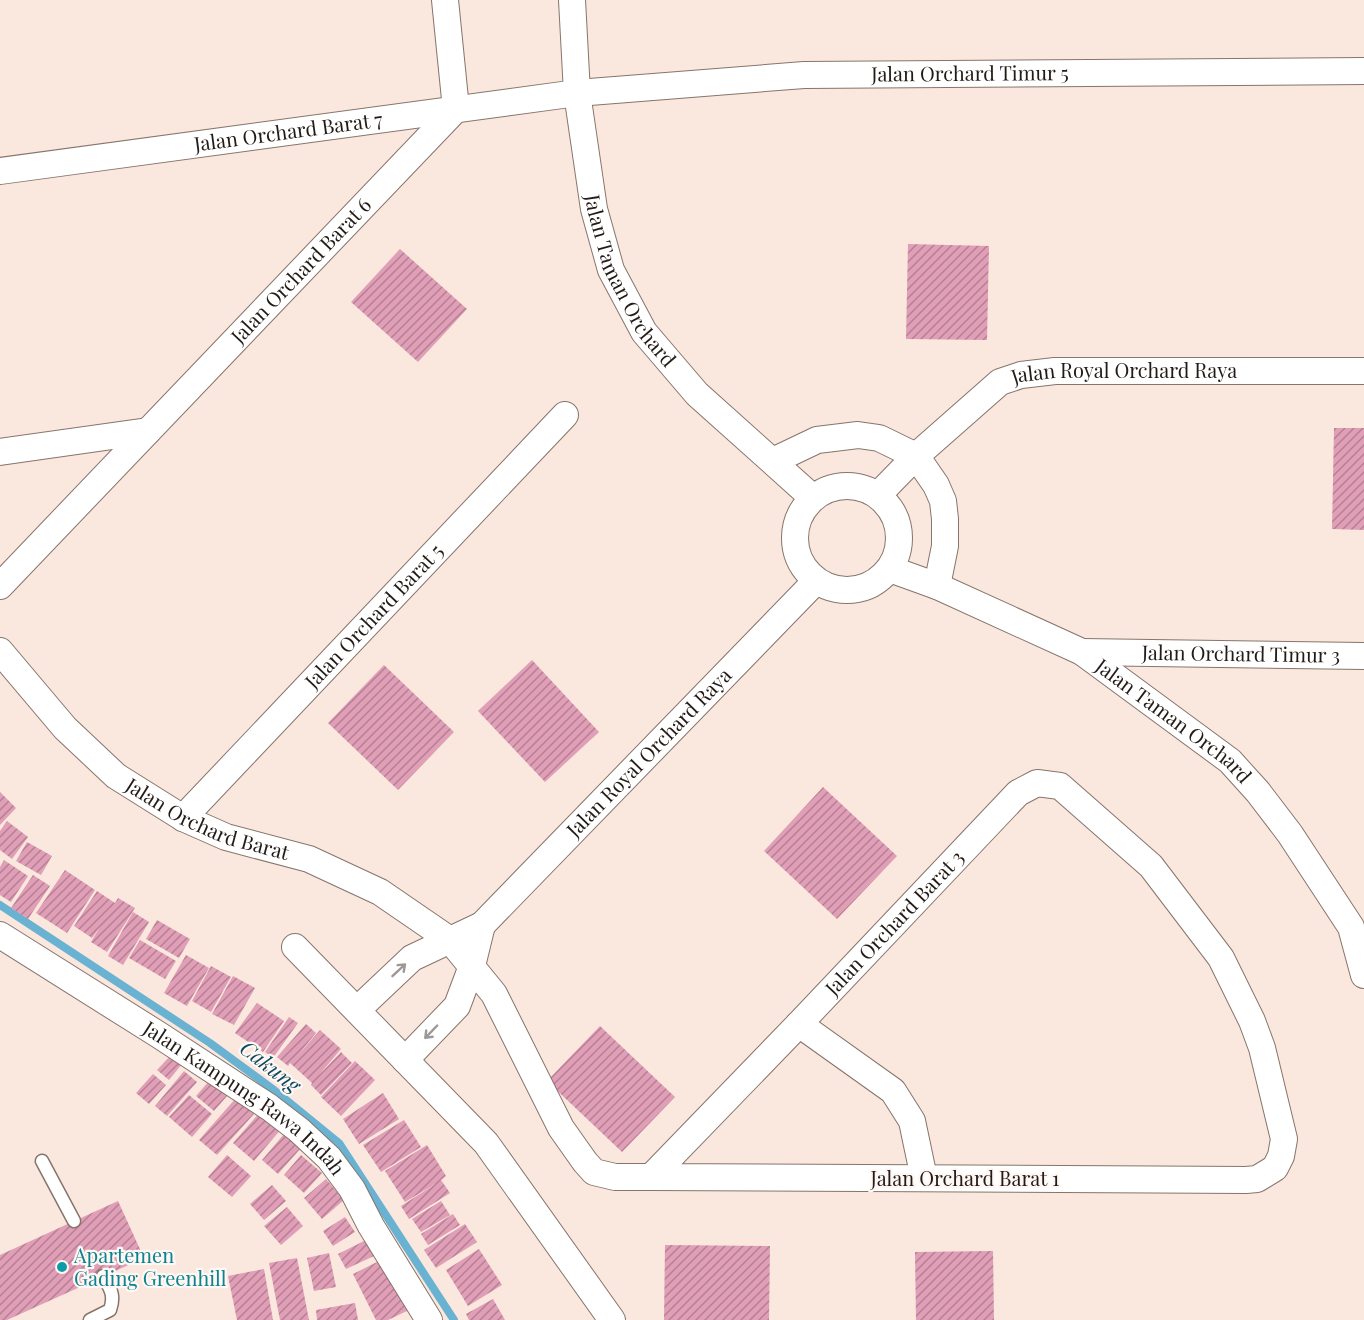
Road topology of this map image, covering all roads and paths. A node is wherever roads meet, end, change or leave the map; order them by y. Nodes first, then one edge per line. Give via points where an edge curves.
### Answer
1 (444, 0) edge
2 (572, 0) edge
3 (1364, 71) edge
4 (567, 94) junction
5 (467, 108) junction
6 (0, 171) edge
7 (1364, 371) edge
8 (565, 415) dead end
9 (148, 431) junction
10 (0, 452) edge
11 (916, 456) junction
12 (773, 461) junction
13 (878, 495) junction
14 (813, 498) junction
15 (890, 568) junction
16 (816, 581) junction
17 (0, 586) edge
18 (937, 586) junction
19 (0, 651) edge
20 (1082, 652) junction
21 (1364, 656) edge
22 (183, 818) junction
23 (482, 925) junction
24 (1358, 927) edge
25 (0, 935) edge
26 (450, 940) junction
27 (295, 947) dead end
28 (472, 966) junction
29 (1364, 975) edge
30 (357, 1010) junction
31 (799, 1024) junction
32 (405, 1060) junction
33 (42, 1161) dead end
34 (1275, 1168) joint
35 (651, 1177) junction
36 (924, 1178) junction
37 (74, 1221) dead end
38 (103, 1276) dead end
39 (90, 1320) edge
40 (429, 1320) edge
41 (612, 1320) edge

1 - 5 street
2 - 4 street, Jalan Taman Orchard
3 - 4 street, Jalan Orchard Timur 5 via 804,75
4 - 5 street, Jalan Orchard Barat 7
4 - 12 street, Jalan Taman Orchard via 610,270 644,332 697,394
5 - 6 street, Jalan Orchard Barat 7
5 - 9 street, Jalan Orchard Barat 6
7 - 11 street, Jalan Royal Orchard Raya via 1055,371 1021,375 1000,382
8 - 22 street, Jalan Orchard Barat 5
9 - 10 street
9 - 17 street, Jalan Orchard Barat 6
11 - 12 street via 879,438 858,435 817,440
11 - 13 street, Jalan Royal Orchard Raya
11 - 18 street via 943,501 945,546
12 - 14 street, Jalan Taman Orchard
13 - 14 street via 857,486 834,487
13 - 15 street via 895,516 900,543
14 - 16 street via 796,524 797,555
15 - 16 street via 869,586 842,590
15 - 18 street, Jalan Taman Orchard
16 - 23 street, Jalan Royal Orchard Raya
18 - 20 street, Jalan Taman Orchard
19 - 22 street, Jalan Orchard Barat via 65,728 116,776
20 - 21 street, Jalan Orchard Timur 3
20 - 24 street, Jalan Taman Orchard via 1230,761 1258,792
22 - 26 street, Jalan Orchard Barat via 226,837 330,868 380,892
23 - 26 street, Jalan Royal Orchard Raya
23 - 28 street
24 - 29 street, Jalan Taman Orchard
25 - 40 street, Jalan Kampung Rawa Indah via 169,1041 299,1130 329,1158 352,1189
26 - 28 street
30 -> 26 street, Jalan Royal Orchard Raya via 412,958
27 - 30 street
28 -> 32 street via 457,1006
28 - 35 street via 494,994 561,1128 585,1162 594,1172 615,1177
30 - 32 street
31 - 34 street, Jalan Orchard Barat 3 via 1018,793 1037,783 1059,786 1151,866 1221,958 1262,1048 1284,1139
31 - 35 street, Jalan Orchard Barat 3
31 - 36 street via 893,1091 912,1121
32 - 41 street via 486,1143
33 - 37 lane
34 - 36 street, Jalan Orchard Barat 1 via 1257,1179 1246,1180
35 - 36 street, Jalan Orchard Barat 1
38 - 39 lane via 112,1291 113,1302 110,1310

